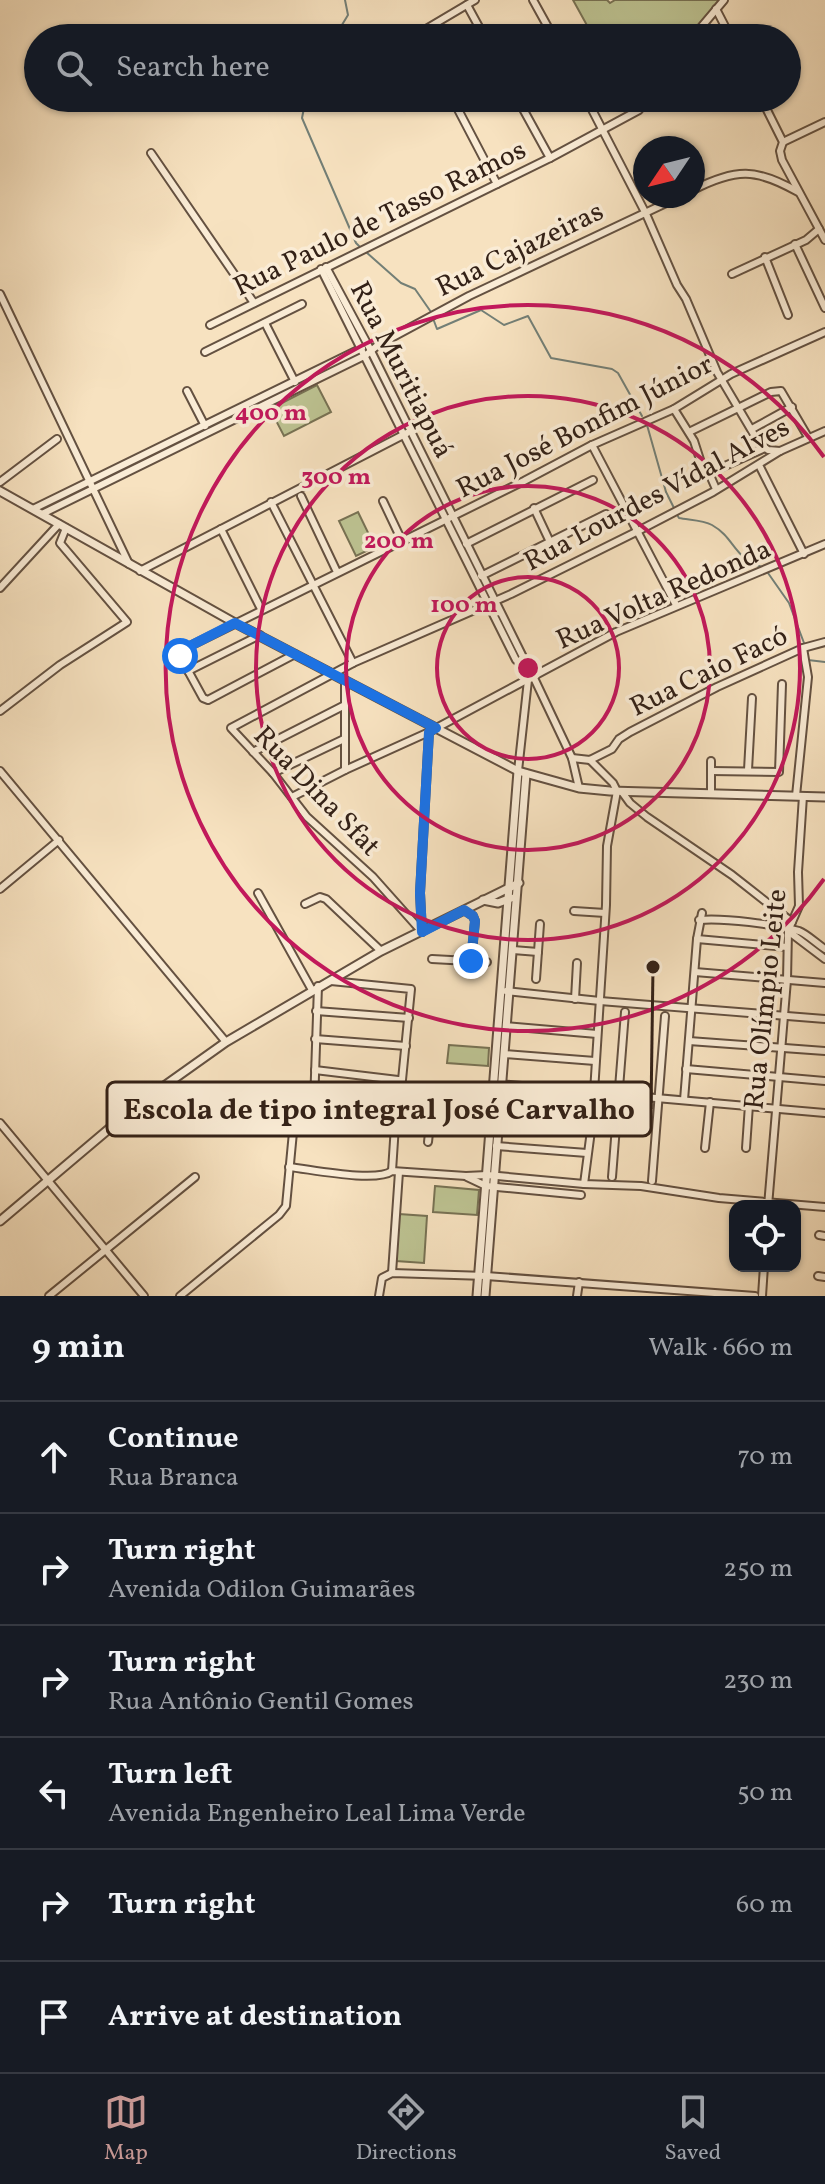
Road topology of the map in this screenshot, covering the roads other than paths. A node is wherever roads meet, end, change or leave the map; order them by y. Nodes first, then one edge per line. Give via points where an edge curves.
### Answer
1 (475, 0) edge
2 (533, 0) edge
3 (724, 0) edge
4 (467, 5) junction
5 (716, 9) junction
6 (435, 24) edge
7 (477, 24) edge
8 (546, 24) edge
9 (704, 24) edge
10 (724, 24) edge
11 (459, 112) edge
12 (525, 112) edge
13 (594, 112) edge
14 (636, 112) edge
15 (768, 112) edge
16 (825, 122) edge
17 (604, 130) junction
18 (783, 142) junction
19 (151, 153) dead end
20 (550, 158) junction
21 (497, 184) junction
22 (705, 185) edge
23 (798, 192) junction
24 (658, 208) edge
25 (646, 214) junction
26 (819, 229) junction
27 (825, 240) edge
28 (795, 244) junction
29 (765, 257) junction
30 (324, 268) junction
31 (732, 274) dead end
32 (0, 294) edge
33 (254, 303) junction
34 (302, 304) dead end
35 (3, 308) edge
36 (825, 308) edge
37 (788, 315) dead end
38 (265, 323) junction
39 (210, 325) dead end
40 (825, 332) edge
41 (367, 350) junction
42 (205, 352) dead end
43 (295, 381) junction
44 (722, 381) junction
45 (299, 388) junction
46 (187, 391) dead end
47 (792, 407) junction
48 (674, 409) junction
49 (738, 409) junction
50 (205, 426) junction
51 (752, 429) junction
52 (825, 431) edge
53 (689, 432) junction
54 (408, 433) junction
55 (808, 437) junction
56 (57, 439) dead end
57 (592, 445) junction
58 (765, 448) junction
59 (780, 451) junction
60 (759, 465) junction
61 (709, 473) junction
62 (593, 480) dead end
63 (0, 482) edge
64 (92, 486) junction
65 (716, 489) junction
66 (0, 491) edge
67 (301, 496) dead end
68 (383, 501) dead end
69 (271, 502) junction
70 (534, 508) junction
71 (33, 509) junction
72 (42, 514) junction
73 (606, 514) dead end
74 (450, 518) junction
75 (63, 526) junction
76 (221, 529) junction
77 (636, 532) junction
78 (402, 541) junction
79 (550, 542) junction
80 (466, 544) junction
81 (825, 544) edge
82 (804, 554) junction
83 (129, 564) junction
84 (140, 571) junction
85 (337, 572) junction
86 (481, 576) junction
87 (311, 585) junction
88 (0, 588) edge
89 (490, 602) junction
90 (676, 605) junction
91 (261, 609) junction
92 (235, 623) junction
93 (260, 635) junction
94 (825, 642) edge
95 (803, 648) junction
96 (296, 654) junction
97 (353, 663) junction
98 (188, 671) junction
99 (333, 674) junction
100 (531, 679) junction
101 (345, 680) junction
102 (782, 684) dead end
103 (752, 698) dead end
104 (343, 706) junction
105 (0, 711) edge
106 (433, 730) junction
107 (344, 739) junction
108 (253, 752) junction
109 (572, 758) junction
110 (590, 760) junction
111 (711, 761) dead end
112 (345, 770) junction
113 (748, 770) junction
114 (711, 771) junction
115 (273, 773) junction
116 (522, 773) junction
117 (1, 775) edge
118 (579, 788) junction
119 (620, 791) junction
120 (711, 794) junction
121 (800, 796) junction
122 (292, 797) junction
123 (825, 797) edge
124 (59, 840) junction
125 (515, 884) junction
126 (0, 889) edge
127 (258, 893) dead end
128 (518, 894) junction
129 (510, 899) junction
130 (483, 900) junction
131 (305, 904) dead end
132 (464, 910) junction
133 (574, 911) dead end
134 (605, 913) junction
135 (792, 922) junction
136 (540, 924) dead end
137 (788, 931) junction
138 (422, 932) junction
139 (697, 939) junction
140 (787, 947) junction
141 (825, 949) edge
142 (513, 950) junction
143 (381, 951) junction
144 (538, 952) junction
145 (432, 959) dead end
146 (825, 959) edge
147 (471, 961) junction
148 (487, 962) dead end
149 (577, 963) dead end
150 (695, 972) junction
151 (536, 979) dead end
152 (787, 980) junction
153 (328, 981) junction
154 (825, 983) edge
155 (315, 988) junction
156 (506, 991) junction
157 (575, 999) junction
158 (600, 1001) junction
159 (692, 1007) junction
160 (316, 1011) junction
161 (625, 1012) dead end
162 (784, 1015) junction
163 (665, 1016) dead end
164 (409, 1018) junction
165 (825, 1019) edge
166 (506, 1026) junction
167 (597, 1034) junction
168 (502, 1036) junction
169 (315, 1039) junction
170 (689, 1041) junction
171 (226, 1042) junction
172 (406, 1046) junction
173 (781, 1047) junction
174 (825, 1051) edge
175 (504, 1054) junction
176 (595, 1061) junction
177 (686, 1069) junction
178 (315, 1070) junction
179 (778, 1077) junction
180 (398, 1080) junction
181 (825, 1081) edge
182 (498, 1084) junction
183 (594, 1093) junction
184 (618, 1095) junction
185 (658, 1098) junction
186 (684, 1100) junction
187 (710, 1102) junction
188 (749, 1105) junction
189 (775, 1107) junction
190 (407, 1113) dead end
191 (825, 1113) edge
192 (431, 1115) junction
193 (500, 1117) junction
194 (490, 1121) junction
195 (0, 1123) edge
196 (592, 1123) junction
197 (428, 1142) dead end
198 (496, 1146) junction
199 (705, 1148) dead end
200 (746, 1148) dead end
201 (587, 1153) junction
202 (289, 1167) junction
203 (395, 1171) junction
204 (491, 1175) junction
205 (466, 1176) junction
206 (195, 1177) dead end
207 (612, 1177) dead end
208 (552, 1181) junction
209 (652, 1181) dead end
210 (48, 1182) junction
211 (584, 1184) junction
212 (490, 1186) junction
213 (552, 1192) junction
214 (581, 1195) dead end
215 (731, 1200) edge
216 (768, 1200) edge
217 (801, 1206) edge
218 (825, 1207) edge
219 (0, 1221) edge
220 (105, 1249) junction
221 (764, 1272) edge
222 (392, 1273) junction
223 (483, 1276) junction
224 (579, 1282) junction
225 (667, 1293) edge
226 (49, 1296) edge
227 (144, 1296) edge
228 (180, 1296) edge
229 (379, 1296) edge
230 (477, 1296) edge
231 (485, 1296) edge
232 (577, 1296) edge
233 (755, 1296) edge
234 (762, 1296) edge

1 - 4 street
2 - 8 street
3 - 5 street
4 - 6 street
4 - 7 street
5 - 9 street
5 - 10 street
11 - 21 street
12 - 20 street
13 - 17 street
14 - 17 street, Rua Paulo de Tasso Ramos
15 - 18 street
16 - 18 street
17 - 20 street, Rua Paulo de Tasso Ramos
17 - 25 street
18 - 23 street via 780,157
19 - 33 street
20 - 21 street, Rua Paulo de Tasso Ramos
21 - 30 street, Rua Paulo de Tasso Ramos
22 - 23 street via 755,173
23 - 26 street
24 - 25 street, Rua Cajazeiras
25 - 41 street, Rua Cajazeiras
25 - 44 street
26 - 27 street
26 - 28 street
28 - 29 street
28 - 36 street
29 - 31 street
29 - 37 street
30 - 33 street, Rua Paulo de Tasso Ramos
30 - 41 street, Rua Muritiapuá
32 - 35 street
33 - 39 street, Rua Paulo de Tasso Ramos
34 - 38 street
35 - 64 street
38 - 42 street
38 - 43 street
40 - 44 street, Rua José Bonfim Júnior
41 - 43 street, Rua Cajazeiras
41 - 45 street, Rua Cajazeiras
41 - 54 street, Rua Muritiapuá
43 - 45 street
43 - 50 street, Rua Cajazeiras
44 - 48 street, Rua José Bonfim Júnior
44 - 49 street
45 - 64 street, Rua Cajazeiras
46 - 50 street
47 - 49 street via 783,392 776,391
47 - 51 street
47 - 55 street
48 - 53 street
48 - 57 street, Rua José Bonfim Júnior
49 - 51 street
49 - 53 street
50 - 64 street, Rua Cajazeiras
51 - 58 street
52 - 55 street, Rua Lourdes Vídal Alves
53 - 61 street
54 - 69 street
54 - 74 street, Rua Muritiapuá
55 - 59 street, Rua Lourdes Vídal Alves
56 - 63 street
57 - 74 street, Rua José Bonfim Júnior
57 - 77 street
58 - 59 street
58 - 61 street
59 - 60 street, Rua Lourdes Vídal Alves
60 - 65 street, Rua Lourdes Vídal Alves
60 - 82 street
61 - 65 street
62 - 70 street
64 - 71 street, Rua Cajazeiras
64 - 72 street, Rua Cajazeiras
64 - 83 street
65 - 77 street, Rua Lourdes Vídal Alves
66 - 71 street
67 - 85 street
68 - 78 street
69 - 76 street
69 - 87 street
70 - 79 street
70 - 80 street
71 - 72 street
72 - 75 street
73 - 79 street
74 - 78 street, Rua José Bonfim Júnior
74 - 80 street, Rua Muritiapuá
74 - 89 street, Rua Muritiapuá
75 - 83 street
75 - 88 street
75 - 105 street via 60,543 127,622
76 - 84 street
76 - 91 street
77 - 89 street, Rua Lourdes Vídal Alves
77 - 90 street
78 - 85 street, Rua José Bonfim Júnior
79 - 86 street
80 - 86 street, Rua Muritiapuá
81 - 82 street, Rua Volta Redonda
82 - 90 street, Rua Volta Redonda
83 - 84 street
84 - 92 street
85 - 87 street, Rua José Bonfim Júnior
86 - 89 street, Rua Muritiapuá
87 - 91 street, Rua José Bonfim Júnior
87 - 97 street
89 - 97 street, Rua Lourdes Vídal Alves
89 - 100 street, Rua Muritiapuá via 516,660
90 - 100 street, Rua Volta Redonda
91 - 92 street, Rua José Bonfim Júnior
92 - 93 street
92 - 98 street, Rua José Bonfim Júnior via 181,653
93 - 96 street
93 - 98 street
94 - 95 street, Rua Caio Facó
95 - 110 street, Rua Caio Facó via 623,735 614,748
95 - 121 street, Rua Olímpio Leite via 808,684
96 - 98 street via 210,699 203,698
96 - 99 street
97 - 99 street, Rua Lourdes Vídal Alves
99 - 101 street
99 - 108 street, Rua Dina Sfat via 232,726
100 - 106 street, Rua Volta Redonda
100 - 109 street, Rua Muritiapuá
100 - 116 street
101 - 104 street
101 - 106 street
102 - 113 street via 779,772
103 - 113 street
104 - 107 street
104 - 108 street
106 - 112 street, Rua Volta Redonda
106 - 116 street
106 - 138 street via 420,893
107 - 112 street
107 - 115 street
108 - 115 street, Rua Dina Sfat
109 - 110 street
109 - 118 street, Rua Muritiapuá
110 - 119 street
111 - 114 street
112 - 122 street, Rua Volta Redonda
113 - 114 street
114 - 120 street
115 - 122 street, Rua Dina Sfat
116 - 118 street
116 - 125 street
117 - 124 street
118 - 119 street
119 - 120 street
119 - 134 street via 607,846
119 - 135 street via 647,817
120 - 121 street
121 - 123 street
121 - 135 street, Rua Olímpio Leite via 799,906
122 - 138 street, Rua Dina Sfat
124 - 126 street
124 - 171 street
125 - 128 street
125 - 129 street
125 - 130 street
127 - 155 street
128 - 129 street
128 - 142 street
129 - 130 street
129 - 156 street
130 - 132 street
131 - 143 street via 326,899
132 - 138 street
132 - 147 street via 475,921
133 - 134 street
134 - 158 street
135 - 137 street, Rua Olímpio Leite
136 - 144 street
137 - 139 street via 701,916
137 - 140 street, Rua Olímpio Leite
137 - 141 street via 799,931
137 - 146 street
138 - 143 street
139 - 140 street
139 - 150 street
140 - 152 street, Rua Olímpio Leite
142 - 144 street
142 - 156 street
143 - 153 street
144 - 151 street
145 - 147 street
147 - 148 street
149 - 157 street
150 - 152 street
150 - 159 street
152 - 154 street
152 - 162 street, Rua Olímpio Leite
153 - 155 street
153 - 164 street via 411,989
155 - 160 street
155 - 171 street
156 - 157 street
156 - 166 street
156 - 168 street
157 - 158 street
158 - 159 street
158 - 167 street
159 - 162 street
159 - 170 street
160 - 164 street
160 - 169 street
161 - 184 street
162 - 165 street
162 - 173 street, Rua Olímpio Leite
163 - 185 street
164 - 172 street
166 - 167 street
166 - 168 street
167 - 176 street
168 - 175 street
168 - 182 street
169 - 172 street
169 - 178 street
170 - 173 street
170 - 177 street
171 - 210 street via 136,1106
172 - 180 street
173 - 174 street
173 - 179 street, Rua Olímpio Leite
175 - 176 street
175 - 182 street
176 - 183 street
177 - 179 street
177 - 186 street
178 - 180 street
178 - 202 street via 314,1105 295,1111
179 - 181 street
179 - 189 street, Rua Olímpio Leite
180 - 203 street
182 - 183 street
182 - 193 street
182 - 194 street
183 - 184 street
183 - 196 street
184 - 185 street
184 - 207 street
185 - 186 street
185 - 209 street
186 - 187 street
187 - 188 street
187 - 199 street
188 - 189 street
188 - 200 street
189 - 191 street
189 - 216 street, Rua Olímpio Leite
190 - 192 street
192 - 194 street
192 - 197 street
193 - 196 street
193 - 198 street
194 - 204 street
195 - 210 street
196 - 201 street
198 - 201 street
198 - 204 street
201 - 211 street
202 - 203 street via 359,1175
202 - 228 street via 284,1210
203 - 205 street
203 - 222 street
204 - 205 street
204 - 208 street
204 - 212 street
205 - 212 street
206 - 220 street
208 - 211 street
208 - 213 street
210 - 219 street
210 - 220 street
211 - 215 street via 641,1186
212 - 213 street
212 - 223 street
213 - 214 street
217 - 218 street
220 - 226 street
220 - 227 street
221 - 234 street
222 - 223 street
222 - 229 street via 382,1278
223 - 224 street
223 - 230 street
223 - 231 street
224 - 225 street
224 - 232 street
225 - 233 street

